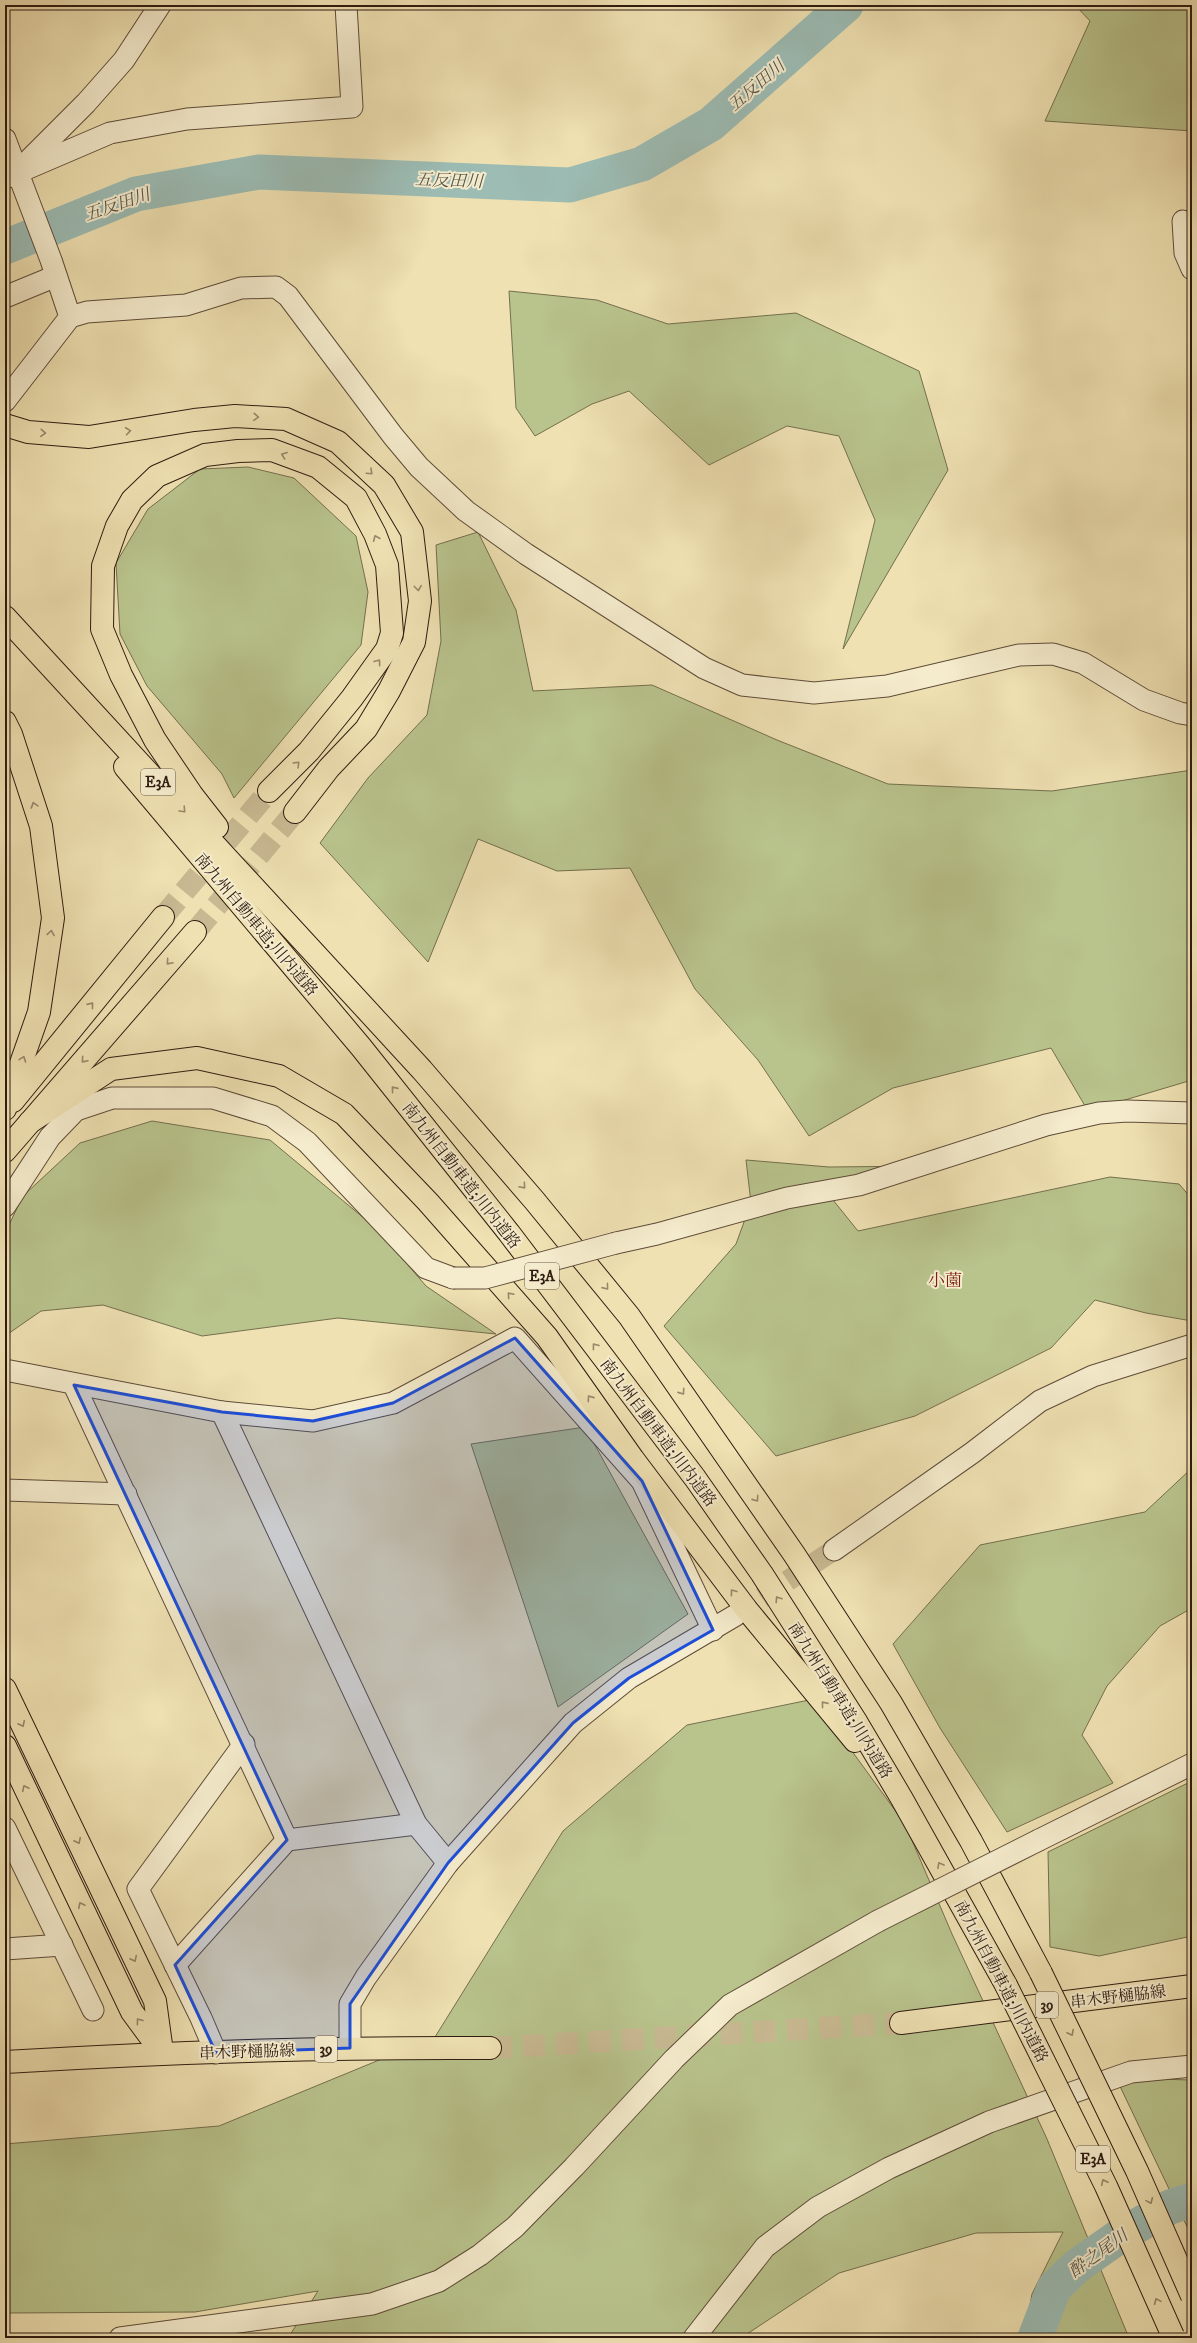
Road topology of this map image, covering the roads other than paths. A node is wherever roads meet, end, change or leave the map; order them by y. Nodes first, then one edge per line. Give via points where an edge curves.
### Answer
1 (160, 5) edge
2 (346, 5) edge
3 (5, 139) edge
4 (14, 178) edge
5 (1183, 221) dead end
6 (54, 268) junction
7 (1192, 269) edge
8 (5, 297) edge
9 (70, 317) junction
10 (5, 401) edge
11 (5, 426) edge
12 (5, 617) edge
13 (1192, 715) edge
14 (5, 722) edge
15 (270, 791) tunnel mouth
16 (294, 812) tunnel mouth
17 (163, 917) tunnel mouth
18 (195, 932) tunnel mouth
19 (5, 1110) edge
20 (1192, 1113) edge
21 (30, 1122) junction
22 (5, 1151) edge
23 (509, 1170) junction
24 (5, 1206) edge
25 (1192, 1345) edge
26 (5, 1370) edge
27 (74, 1385) junction
28 (222, 1412) junction
29 (5, 1490) edge
30 (126, 1494) junction
31 (834, 1550) tunnel mouth
32 (736, 1615) tunnel mouth
33 (713, 1630) junction
34 (5, 1689) edge
35 (244, 1744) junction
36 (5, 1746) edge
37 (1192, 1764) edge
38 (902, 1799) junction
39 (416, 1824) junction
40 (5, 1828) edge
41 (287, 1840) junction
42 (448, 1863) junction
43 (62, 1945) junction
44 (5, 1949) edge
45 (175, 1965) junction
46 (1192, 1986) edge
47 (93, 2010) dead end
48 (901, 2023) tunnel mouth
49 (350, 2048) junction
50 (490, 2048) tunnel mouth
51 (162, 2052) junction
52 (216, 2054) junction
53 (5, 2062) edge
54 (1192, 2066) edge
55 (1192, 2296) edge
56 (1173, 2337) edge
57 (120, 2338) edge
58 (694, 2338) edge

1 - 4 street via 124,60
2 - 4 street via 352,107 187,119 118,131
3 - 4 street
4 - 6 street
5 - 7 street via 1185,253
6 - 8 street
6 - 9 street
9 - 10 street
9 - 13 street via 87,312 186,305 241,288 276,287 288,296 393,436 420,467 466,511 526,554 704,668 742,685 814,693 886,686 1019,655 1053,654 1083,663 1144,700
11 -> 16 main road via 28,432 89,437 207,418 235,416 286,420 338,442 384,485 412,532 420,601 414,642 390,691 366,729 329,768
12 -> 23 main road, 南九州自動車道;川内道路 / E3A via 422,1070
38 -> 12 main road, 南九州自動車道;川内道路 / E3A via 857,1722 762,1574 695,1478 509,1233 361,1047 163,813
19 -> 14 main road via 39,1012 53,918 41,826
15 -> 23 main road via 309,751 388,649 392,633 387,565 375,534 356,498 318,467 272,450 205,455 157,476 132,500 117,526 104,566 102,629 118,668 155,740 192,795 238,854 404,1035
19 -> 17 main road
18 -> 21 main road
20 - 24 street, bridge via 1127,1110 1046,1125 859,1185 787,1198 485,1278 453,1278 426,1268 307,1142 272,1116 213,1098 112,1098 76,1110 50,1137
21 - 22 main road
38 -> 21 main road via 747,1610 633,1459 547,1337 428,1202 344,1114 279,1076 197,1058 111,1069
23 -> 55 main road, 南九州自動車道;川内道路 / E3A, bridge via 629,1316 794,1554 890,1703 937,1781 1041,1973 1134,2164
25 - 31 street via 1093,1376 1040,1401 972,1453
26 - 27 street
27 - 28 street
27 - 30 street
28 - 33 street via 313,1420 393,1403 515,1338 642,1480
28 - 39 street
29 - 30 street
30 - 35 street
32 - 33 street
33 - 42 street via 629,1678 573,1722
34 -> 51 main road via 155,2001
35 - 41 street
35 - 45 street via 138,1889
51 -> 36 main road via 132,2012
37 - 57 street, bridge via 878,1921 730,2005 674,2059 515,2227 480,2255 439,2281 372,2304
56 -> 38 main road, 南九州自動車道;川内道路 / E3A, bridge via 1106,2186 1006,1985
39 - 41 street
39 - 42 street
40 - 43 street
41 - 45 street
42 - 49 street via 366,1977 350,2004
43 - 44 street
43 - 47 street
45 - 52 street
46 - 48 main road, 串木野樋脇線 / 39
49 - 50 main road, 串木野樋脇線 / 39
49 - 52 main road, 串木野樋脇線 / 39
51 - 52 main road, 串木野樋脇線 / 39
51 - 53 main road, 串木野樋脇線 / 39
54 - 58 street via 1130,2072 989,2122 870,2178 818,2207 765,2247

